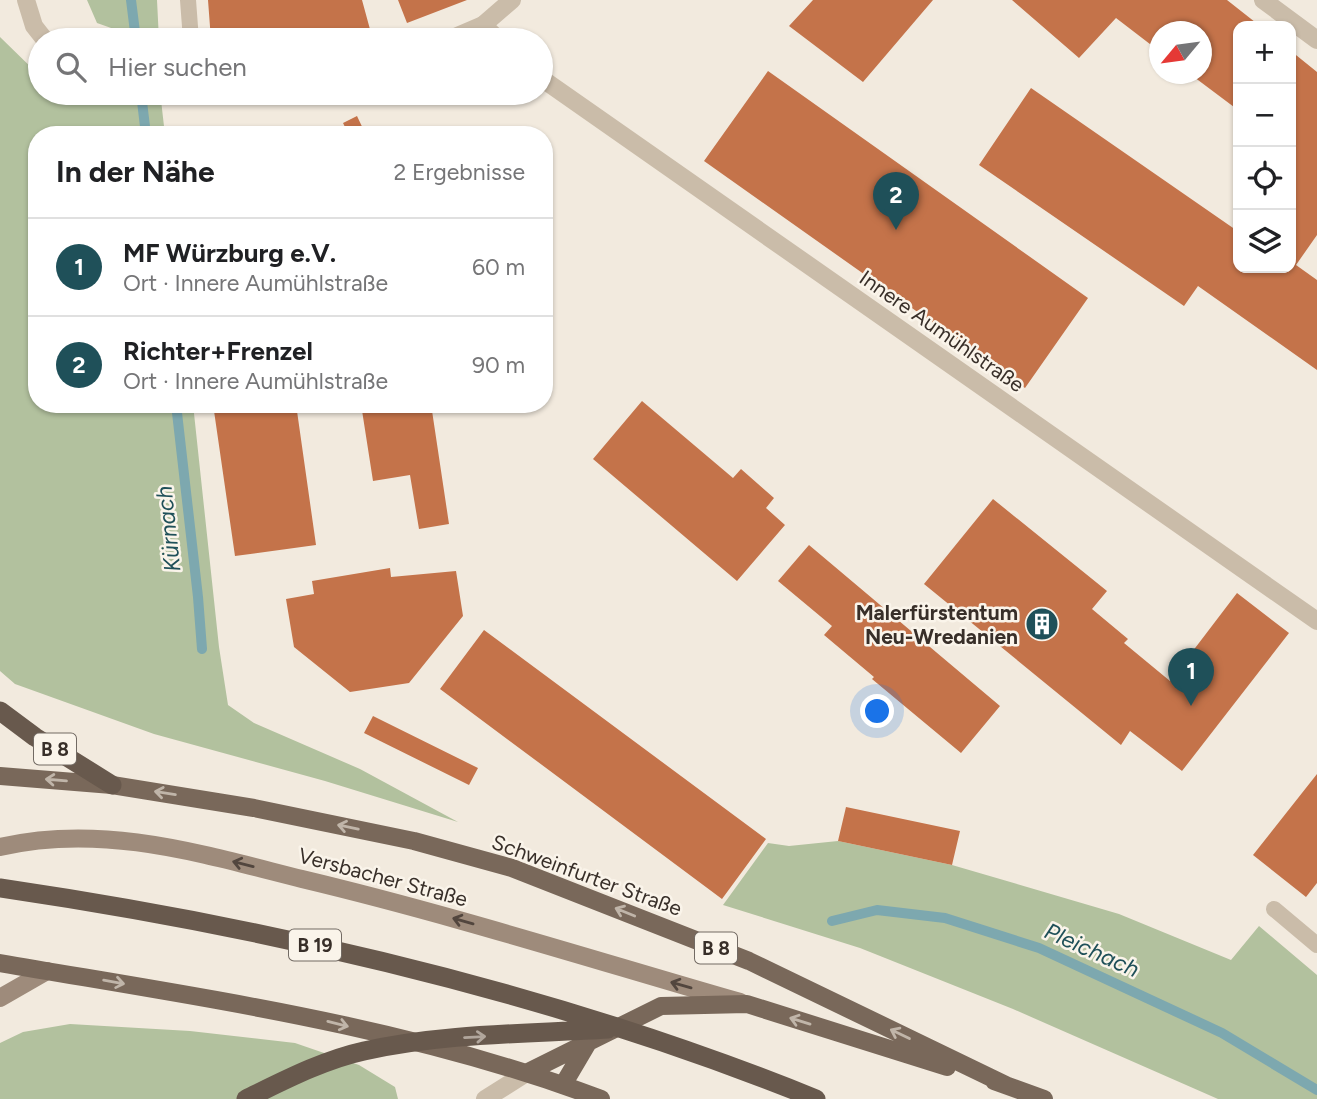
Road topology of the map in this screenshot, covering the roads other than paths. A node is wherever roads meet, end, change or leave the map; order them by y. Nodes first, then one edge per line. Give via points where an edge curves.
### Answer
1 (26, 0) edge
2 (188, 0) edge
3 (512, 0) edge
4 (1263, 0) edge
5 (483, 25) junction
6 (36, 28) edge
7 (190, 28) edge
8 (476, 28) edge
9 (486, 28) edge
10 (1317, 40) edge
11 (553, 86) edge
12 (1317, 621) edge
13 (0, 711) edge
14 (0, 776) edge
15 (112, 785) junction
16 (0, 847) edge
17 (0, 888) edge
18 (1274, 909) dead end
19 (1317, 945) edge
20 (0, 963) edge
21 (47, 971) junction
22 (0, 998) edge
23 (747, 1004) junction
24 (623, 1028) junction
25 (589, 1041) junction
26 (528, 1072) junction
27 (563, 1084) junction
28 (1006, 1085) junction
29 (246, 1099) edge
30 (485, 1099) edge
31 (601, 1099) edge
32 (816, 1099) edge
33 (1044, 1099) edge

1 - 6 street
2 - 7 lane
3 - 5 street
4 - 10 street
5 - 8 street
5 - 9 street
11 - 12 street, Innere Aumühlstraße
13 - 15 highway, B 8
15 -> 14 main road, Schweinfurter Straße
28 -> 15 main road, Schweinfurter Straße / B 8 via 749,961 512,868 401,838
23 -> 16 main road, Versbacher Straße via 386,899 159,844 32,839
17 - 24 highway, B 19 via 127,906 318,946 484,987
18 - 19 lane
20 - 21 main road
21 - 22 main road
21 -> 26 main road via 294,1013
23 - 25 main road, Schweinfurter Straße via 661,1006
28 -> 23 main road, Schweinfurter Straße
29 -> 24 highway, B 19 via 299,1073 362,1051 437,1039
24 - 32 highway, B 19
25 - 26 main road, Schweinfurter Straße
25 - 27 main road
26 - 27 main road
26 - 30 street
27 - 31 main road
28 - 33 main road, Schweinfurter Straße / B 8

